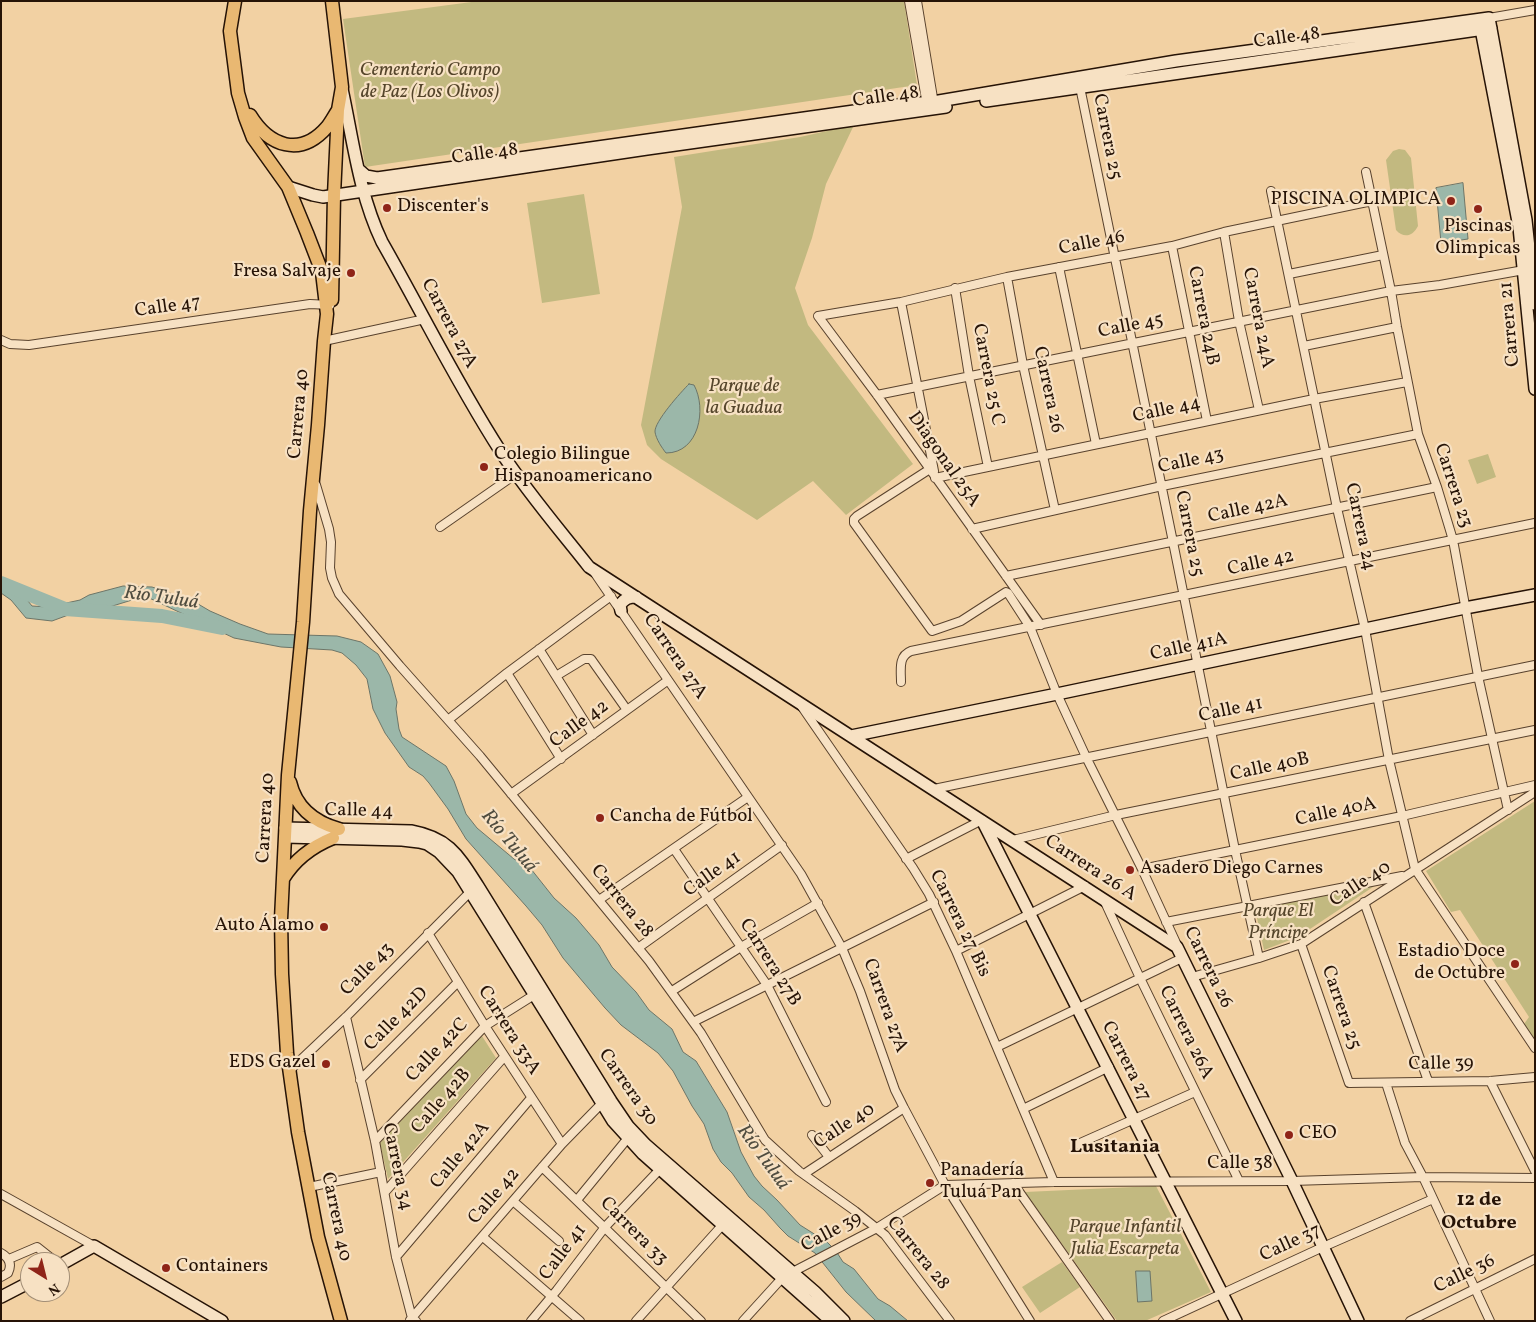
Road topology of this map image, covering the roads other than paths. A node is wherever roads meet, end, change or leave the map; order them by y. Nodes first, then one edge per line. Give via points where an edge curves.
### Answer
1 (237, 1) edge
2 (332, 1) edge
3 (910, 1) edge
4 (917, 1) edge
5 (1535, 10) edge
6 (1485, 24) junction
7 (342, 87) junction
8 (1080, 87) junction
9 (238, 93) junction
10 (931, 105) junction
11 (338, 110) junction
12 (358, 169) junction
13 (1366, 172) dead end
14 (288, 188) junction
15 (363, 190) junction
16 (1271, 191) dead end
17 (334, 195) junction
18 (1372, 201) junction
19 (1278, 221) junction
20 (1224, 232) junction
21 (1172, 246) junction
22 (1382, 255) junction
23 (1114, 256) junction
24 (1059, 267) junction
25 (1524, 270) junction
26 (1289, 274) junction
27 (1007, 277) junction
28 (954, 288) junction
29 (1391, 291) junction
30 (901, 302) junction
31 (1535, 304) edge
32 (328, 308) junction
33 (1297, 310) junction
34 (818, 316) joint
35 (425, 320) junction
36 (1239, 321) junction
37 (1397, 327) junction
38 (1188, 332) junction
39 (1, 340) edge
40 (324, 342) junction
41 (1133, 343) junction
42 (1304, 346) junction
43 (1076, 354) junction
44 (1023, 366) junction
45 (969, 376) junction
46 (1407, 382) junction
47 (918, 387) junction
48 (1535, 390) edge
49 (877, 395) junction
50 (1314, 399) junction
51 (1259, 410) junction
52 (1207, 421) junction
53 (1151, 432) junction
54 (1418, 434) junction
55 (1096, 444) junction
56 (1326, 452) junction
57 (1043, 455) junction
58 (988, 467) junction
59 (931, 468) junction
60 (516, 474) junction
61 (313, 477) junction
62 (935, 478) junction
63 (1162, 486) junction
64 (1437, 487) junction
65 (1338, 508) junction
66 (1055, 510) junction
67 (1535, 524) edge
68 (440, 526) dead end
69 (972, 529) junction
70 (1453, 540) junction
71 (1173, 542) junction
72 (1350, 561) junction
73 (590, 567) junction
74 (1006, 576) junction
75 (1535, 595) edge
76 (611, 596) junction
77 (1184, 596) junction
78 (636, 597) junction
79 (1465, 608) junction
80 (621, 611) junction
81 (1041, 625) junction
82 (1030, 627) junction
83 (1365, 629) junction
84 (539, 649) junction
85 (1198, 664) junction
86 (1535, 665) edge
87 (506, 673) junction
88 (556, 676) junction
89 (1478, 676) junction
90 (667, 681) junction
91 (900, 682) dead end
92 (1057, 694) junction
93 (1378, 697) junction
94 (798, 701) junction
95 (626, 710) junction
96 (448, 720) junction
97 (1535, 730) edge
98 (1210, 732) junction
99 (593, 735) junction
100 (851, 736) junction
101 (1492, 739) junction
102 (1087, 758) junction
103 (561, 759) junction
104 (1389, 760) junction
105 (288, 775) junction
106 (1535, 785) edge
107 (934, 789) junction
108 (1535, 792) edge
109 (1504, 793) junction
110 (511, 794) junction
111 (1223, 794) junction
112 (748, 797) junction
113 (1508, 810) junction
114 (1116, 816) junction
115 (1402, 816) junction
116 (982, 820) junction
117 (285, 832) junction
118 (336, 833) junction
119 (429, 840) joint
120 (1013, 840) junction
121 (782, 846) junction
122 (674, 848) junction
123 (444, 850) junction
124 (1235, 850) junction
125 (906, 859) junction
126 (1142, 869) junction
127 (1415, 869) junction
128 (1406, 875) junction
129 (283, 879) junction
130 (1375, 881) junction
131 (1085, 886) junction
132 (1380, 891) junction
133 (470, 892) junction
134 (708, 898) junction
135 (1104, 898) junction
136 (599, 900) junction
137 (934, 902) junction
138 (1364, 902) junction
139 (818, 903) junction
140 (1247, 905) junction
141 (1030, 914) junction
142 (1166, 922) junction
143 (428, 933) junction
144 (1301, 944) junction
145 (741, 947) junction
146 (638, 948) junction
147 (842, 948) junction
148 (956, 951) junction
149 (1180, 952) junction
150 (1259, 958) junction
151 (1192, 977) junction
152 (1140, 978) junction
153 (458, 982) junction
154 (767, 986) junction
155 (534, 989) junction
156 (672, 991) junction
157 (1078, 1009) junction
158 (346, 1017) junction
159 (693, 1022) junction
160 (485, 1026) junction
161 (997, 1047) junction
162 (1535, 1048) edge
163 (504, 1057) junction
164 (1108, 1067) junction
165 (289, 1071) junction
166 (1535, 1077) edge
167 (360, 1080) junction
168 (1428, 1081) junction
169 (1490, 1081) junction
170 (1349, 1083) joint
171 (1386, 1083) junction
172 (1195, 1092) junction
173 (531, 1098) junction
174 (605, 1100) junction
175 (826, 1102) dead end
176 (904, 1108) junction
177 (1023, 1109) junction
178 (1134, 1119) junction
179 (812, 1135) dead end
180 (628, 1138) junction
181 (375, 1141) junction
182 (562, 1144) junction
183 (1078, 1144) dead end
184 (829, 1157) junction
185 (663, 1166) junction
186 (542, 1167) junction
187 (1535, 1171) edge
188 (381, 1172) junction
189 (804, 1174) junction
190 (1423, 1177) junction
191 (1535, 1178) edge
192 (1239, 1181) junction
193 (1292, 1181) junction
194 (1054, 1182) junction
195 (1167, 1182) junction
196 (1013, 1183) junction
197 (945, 1185) junction
198 (309, 1187) junction
199 (385, 1192) junction
200 (1, 1194) edge
201 (1433, 1199) junction
202 (577, 1200) junction
203 (513, 1201) junction
204 (726, 1221) junction
205 (605, 1227) junction
206 (877, 1228) junction
207 (483, 1237) junction
208 (559, 1241) dead end
209 (94, 1246) junction
210 (1323, 1247) junction
211 (25, 1252) edge
212 (43, 1252) edge
213 (1, 1253) edge
214 (20, 1254) edge
215 (396, 1257) junction
216 (9, 1259) junction
217 (70, 1259) edge
218 (1535, 1259) edge
219 (787, 1275) junction
220 (1, 1277) edge
221 (20, 1287) edge
222 (666, 1287) junction
223 (1473, 1288) junction
224 (1222, 1294) junction
225 (1, 1297) edge
226 (552, 1297) junction
227 (413, 1320) edge
228 (222, 1321) edge
229 (341, 1321) edge
230 (531, 1321) edge
231 (580, 1321) edge
232 (636, 1321) edge
233 (701, 1321) edge
234 (743, 1321) edge
235 (831, 1321) edge
236 (844, 1321) edge
237 (950, 1321) edge
238 (1030, 1321) edge
239 (1110, 1321) edge
240 (1163, 1321) edge
241 (1236, 1321) edge
242 (1358, 1321) edge
243 (1410, 1321) edge
244 (1490, 1321) edge

1 - 9 main road, Carrera 40 via 230,31
2 - 7 main road, Carrera 27A
3 - 10 street
4 - 10 street
5 - 6 street
6 - 8 main road, Calle 48
6 - 10 main road, Calle 48 via 1176,61
6 - 25 main road, Carrera 21
6 - 31 main road, Carrera 21 via 1526,220
7 - 11 main road, Carrera 40
7 - 12 main road, Carrera 27A
8 - 10 main road, Calle 48
8 - 23 street, Carrera 25
9 - 11 main road via 256,126 265,135 286,145 297,145 318,136
9 - 14 main road, Carrera 40 via 253,138
10 - 12 main road, Calle 48 via 376,178 366,176
10 - 15 main road, Calle 48
11 - 17 main road, Carrera 40
12 - 15 main road, Carrera 27A
13 - 18 street, Carrera 23
14 - 17 main road, Calle 48 via 313,195
14 - 32 main road, Carrera 40 via 319,265
15 - 17 main road, Calle 48
15 - 35 main road, Carrera 27A via 376,229
16 - 19 street, Carrera 24
17 - 32 main road, Carrera 40
18 - 19 street, Calle 46
18 - 22 street, Carrera 23
19 - 20 street, Calle 46
19 - 26 street, Carrera 24
20 - 21 street, Calle 46
20 - 36 street, Carrera 24A
21 - 23 street, Calle 46
21 - 38 street, Carrera 24B
22 - 26 street
22 - 29 street, Carrera 23
23 - 24 street, Calle 46
23 - 41 street, Carrera 25
24 - 27 street, Calle 46
24 - 43 street
25 - 29 street, Calle 45
25 - 48 main road, Carrera 21
26 - 33 street, Carrera 24
27 - 28 street, Calle 46
27 - 44 street, Carrera 26
28 - 30 street, Calle 46
28 - 45 street, Carrera 25 C
29 - 33 street, Calle 45
29 - 37 street, Carrera 23
30 - 34 street, Calle 46
30 - 47 street
32 - 39 street, Calle 47 via 310,304 29,345
32 - 40 main road, Carrera 40
33 - 36 street, Calle 45
33 - 42 street, Carrera 24
34 - 49 street, Diagonal 25A
35 - 40 street
35 - 60 main road, Carrera 27A via 457,381
36 - 38 street, Calle 45
36 - 51 street, Carrera 24A
37 - 42 street
37 - 46 street, Carrera 23
38 - 41 street, Calle 45
38 - 52 street, Carrera 24B
40 - 61 main road, Carrera 40
41 - 43 street, Calle 45
41 - 53 street, Carrera 25
42 - 50 street, Carrera 24
43 - 44 street, Calle 45
43 - 55 street
44 - 45 street, Calle 45
44 - 57 street, Carrera 26
45 - 47 street, Calle 45
45 - 58 street, Carrera 25 C
46 - 50 street, Calle 44
46 - 54 street, Carrera 23
47 - 49 street, Calle 45
47 - 59 street
49 - 59 street, Diagonal 25A
50 - 51 street, Calle 44
50 - 56 street, Carrera 24
51 - 52 street, Calle 44
52 - 53 street, Calle 44
53 - 55 street, Calle 44
53 - 63 street, Carrera 25
54 - 56 street, Calle 43
54 - 64 street, Carrera 23
55 - 57 street, Calle 44
56 - 63 street, Calle 43
56 - 65 street, Carrera 24
57 - 58 street, Calle 44
57 - 66 street, Carrera 26
58 - 62 street, Calle 44
59 - 62 street, Diagonal 25A
59 - 82 street, Carrera 26 via 857,516 854,524 932,631 961,622 1006,592
60 - 68 street
60 - 73 main road, Carrera 27A
61 - 96 street, Carrera 28 via 329,529 330,568 339,594
61 - 105 main road, Carrera 40
62 - 69 street, Diagonal 25A
63 - 66 street, Calle 43
63 - 71 street, Carrera 25
64 - 65 street, Calle 42A
64 - 70 street, Carrera 23
65 - 71 street, Calle 42A
65 - 72 street, Carrera 24
66 - 69 street, Calle 43
67 - 70 street, Calle 42
69 - 74 street, Diagonal 25A
70 - 72 street, Calle 42
70 - 79 street, Carrera 23
71 - 74 street, Calle 42A
71 - 77 street, Carrera 25
72 - 77 street, Calle 42
72 - 83 street, Carrera 24
73 - 76 street, Carrera 27A
73 - 78 main road, Carrera 26 A
74 - 81 street, Diagonal 25A
75 - 79 main road, Calle 41A
76 - 80 street, Carrera 27A
76 - 84 street
77 - 81 street, Calle 42
77 - 85 street, Carrera 25
78 - 80 main road via 624,600 620,605
78 - 94 main road, Carrera 26 A
79 - 83 main road, Calle 41A
79 - 89 street, Carrera 23
80 - 90 street, Carrera 27A
81 - 82 street, Calle 42
82 - 91 street, Calle 42 via 907,652 901,659
82 - 92 street, Carrera 26
83 - 85 main road, Calle 41A
83 - 93 street, Carrera 24
84 - 87 street
84 - 88 street
85 - 92 main road, Calle 41A
85 - 98 street, Carrera 25
86 - 89 street, Calle 41
87 - 96 street
87 - 103 street
88 - 95 street via 584,658 591,659
88 - 99 street
89 - 93 street, Calle 41
89 - 101 street, Carrera 23
90 - 95 street, Calle 42
90 - 112 street, Carrera 27A
92 - 100 main road, Calle 41A
92 - 102 street, Carrera 26
93 - 98 street, Calle 41
93 - 104 street, Carrera 24
94 - 100 main road, Carrera 26 A
94 - 125 street, Carrera 27 Bis
95 - 99 street, Calle 42
96 - 110 street, Carrera 28
97 - 101 street, Calle 40B
98 - 102 street, Calle 41
98 - 111 street, Carrera 25
99 - 103 street, Calle 42
100 - 107 main road, Carrera 26 A
101 - 104 street, Calle 40B
101 - 109 street, Carrera 23
102 - 107 street, Calle 41
102 - 114 street, Carrera 26
103 - 110 street, Calle 42
104 - 111 street, Calle 40B
104 - 115 street, Carrera 24
105 - 117 main road, Carrera 40
105 - 118 main road via 295,796 309,815
106 - 109 street, Calle 40A
107 - 116 main road, Carrera 26 A
108 - 113 street, Calle 40
109 - 113 street, Carrera 23
109 - 115 street, Calle 40A
110 - 136 street, Carrera 28
111 - 114 street, Calle 40B
111 - 124 street, Carrera 25
112 - 121 street, Carrera 27A
112 - 122 street
113 - 127 street, Calle 40
114 - 120 street, Calle 40B
114 - 126 street, Carrera 26
115 - 124 street, Calle 40A
115 - 127 street, Carrera 24
116 - 120 main road, Carrera 26 A
116 - 125 street
116 - 141 main road, Carrera 27
117 - 118 main road, Calle 44
117 - 129 main road, Carrera 40
118 - 119 main road, Calle 44
118 - 129 main road via 299,858
119 - 123 main road, Carrera 30
120 - 131 main road, Carrera 26 A
121 - 134 street, Calle 41
121 - 139 street, Carrera 27A
122 - 134 street, Carrera 27B
122 - 136 street
123 - 133 main road, Carrera 30
123 - 155 main road, Carrera 30 via 460,860 478,886
124 - 126 street, Calle 40A
124 - 140 street, Carrera 25
125 - 137 street, Carrera 27 Bis
126 - 142 street, Carrera 26
127 - 128 street, Calle 40
127 - 162 street
128 - 130 street
128 - 132 street, Calle 40
129 - 165 main road, Carrera 40 via 282,974
130 - 132 street
130 - 140 street
131 - 135 main road, Carrera 26 A
131 - 141 street
132 - 138 street, Calle 40
133 - 143 street, Calle 43
133 - 155 main road, Carrera 30
134 - 145 street, Carrera 27B
134 - 146 street, Calle 41
135 - 149 main road, Carrera 26 A
135 - 152 street, Carrera 26A
136 - 146 street, Carrera 28
137 - 147 street
137 - 148 street, Carrera 27 Bis
138 - 144 street, Calle 40
138 - 168 street
139 - 145 street
139 - 147 street, Carrera 27A
140 - 142 street
140 - 150 street, Carrera 25
141 - 148 street
141 - 157 main road, Carrera 27
142 - 149 street, Carrera 26
143 - 153 street, Carrera 33A
143 - 158 street, Calle 43
144 - 150 street, Calle 40
144 - 170 street, Carrera 25
145 - 154 street, Carrera 27B
145 - 156 street
146 - 156 street, Carrera 28
147 - 154 street
147 - 176 street, Carrera 27A
148 - 161 street, Carrera 27 Bis
149 - 151 main road, Carrera 26
149 - 152 street
150 - 151 street, Calle 40
151 - 193 main road, Carrera 26
152 - 157 street
152 - 172 street, Carrera 26A
153 - 160 street, Carrera 33A
153 - 167 street, Calle 42D
154 - 159 street
154 - 175 street, Carrera 27B
155 - 160 street, Calle 42C
155 - 174 main road, Carrera 30
156 - 159 street, Carrera 28
157 - 161 street
157 - 164 main road, Carrera 27
158 - 165 street, Calle 43
158 - 167 street, Carrera 34
159 - 189 street, Carrera 28 via 765,1140
160 - 163 street, Carrera 33A
160 - 181 street, Calle 42C
161 - 177 street, Carrera 27 Bis
163 - 173 street, Carrera 33A
163 - 199 street, Calle 42B
164 - 177 street
164 - 178 main road, Carrera 27
165 - 198 main road, Carrera 40
166 - 169 street, Calle 39
167 - 181 street, Carrera 34
168 - 169 street, Calle 39
168 - 171 street, Calle 39
169 - 187 street
170 - 171 street, Calle 39
171 - 190 street via 1405,1143
172 - 178 street
172 - 192 street, Carrera 26A
173 - 182 street, Carrera 33A
173 - 215 street, Calle 42A
174 - 180 main road, Carrera 30
174 - 182 street, Calle 42
174 - 185 main road, Carrera 30
176 - 184 street, Calle 40
176 - 197 street, Carrera 27A
177 - 194 street, Carrera 27 Bis
178 - 183 street
178 - 195 main road, Carrera 27
179 - 184 street
180 - 185 main road, Carrera 30
180 - 202 street
181 - 188 street, Carrera 34
182 - 186 street, Calle 42
184 - 189 street, Calle 40
185 - 204 main road, Carrera 30
185 - 205 street, Calle 41
186 - 202 street, Carrera 33
186 - 203 street, Calle 42
188 - 198 street
188 - 199 street, Carrera 34
189 - 206 street, Carrera 28
190 - 191 street, Calle 38
190 - 193 street, Calle 38
190 - 201 street
192 - 193 street, Calle 38
192 - 195 street, Calle 38
193 - 210 main road, Carrera 26
194 - 195 street, Calle 38
194 - 196 street, Calle 38
195 - 224 main road, Carrera 27
196 - 197 street, Calle 38
196 - 239 street
197 - 206 street, Calle 39
197 - 238 street, Carrera 27A
198 - 229 main road, Carrera 40 via 318,1237
199 - 215 street, Carrera 34
200 - 209 street
201 - 210 street, Calle 37
201 - 223 street
202 - 205 street, Carrera 33
203 - 207 street, Calle 42
203 - 208 street
204 - 219 main road, Carrera 30
204 - 222 street
205 - 222 street, Carrera 33
205 - 226 street, Calle 41
206 - 219 street, Calle 39
206 - 237 street, Carrera 28
207 - 226 street
207 - 227 street, Calle 42
209 - 217 main road
209 - 228 main road
210 - 224 street, Calle 37
210 - 242 main road, Carrera 26
211 - 212 street via 37,1247
213 - 216 street
214 - 216 street
215 - 227 street, Carrera 34
216 - 220 street via 10,1269
218 - 223 street, Calle 36
219 - 234 street, Calle 39
219 - 235 main road, Carrera 30
219 - 236 main road, Carrera 30
221 - 225 main road
222 - 232 street
222 - 233 street, Carrera 33
223 - 243 street, Calle 36
223 - 244 street
224 - 240 street, Calle 37
224 - 241 main road, Carrera 27
226 - 230 street, Calle 41
226 - 231 street

